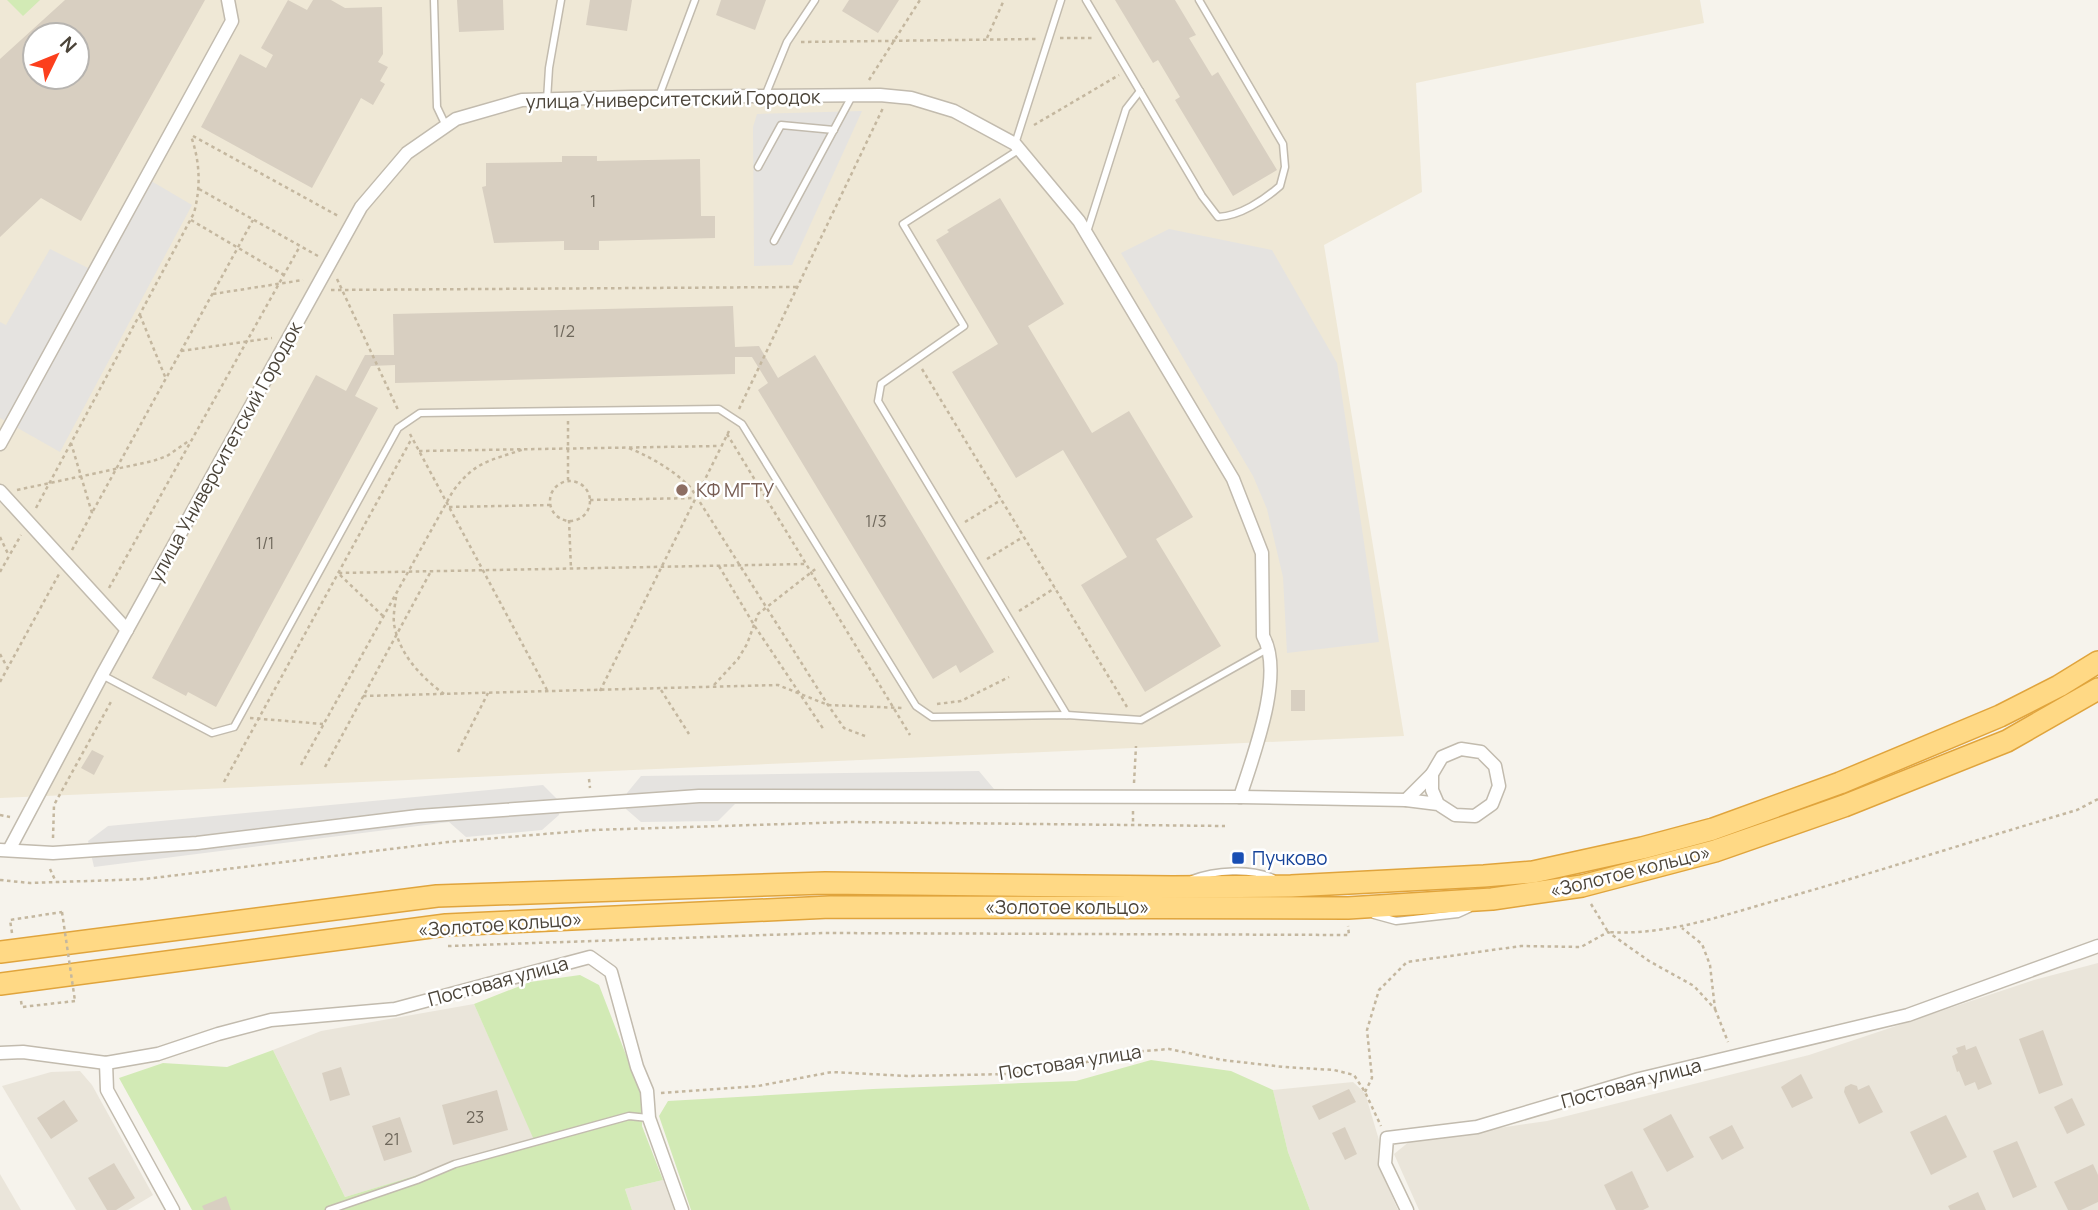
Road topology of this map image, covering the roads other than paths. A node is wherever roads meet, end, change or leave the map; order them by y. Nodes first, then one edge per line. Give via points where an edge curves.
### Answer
1 (228, 0) edge
2 (434, 0) edge
3 (561, 0) edge
4 (695, 0) edge
5 (815, 0) edge
6 (1061, 0) edge
7 (1086, 0) edge
8 (1199, 0) edge
9 (1140, 91) junction
10 (855, 95) junction
11 (659, 96) junction
12 (765, 96) junction
13 (547, 100) junction
14 (446, 126) junction
15 (834, 130) junction
16 (1017, 143) junction
17 (758, 167) dead end
18 (1087, 233) junction
19 (774, 241) dead end
20 (0, 444) edge
21 (1, 492) edge
22 (127, 629) junction
23 (1270, 647) junction
24 (2098, 662) edge
25 (103, 675) junction
26 (2098, 690) edge
27 (1067, 715) junction
28 (1432, 774) junction
29 (1240, 797) junction
30 (1406, 800) junction
31 (1438, 804) junction
32 (5, 850) edge
33 (7, 945) edge
34 (2098, 946) edge
35 (0, 984) edge
36 (0, 1052) edge
37 (106, 1063) junction
38 (649, 1118) junction
39 (173, 1210) edge
40 (329, 1210) edge
41 (682, 1210) edge
42 (1407, 1210) edge

1 - 20 street via 232,21
2 - 14 lane via 437,107
3 - 13 lane
4 - 11 lane
5 - 12 lane via 787,42
6 - 16 lane
7 - 9 lane
8 - 9 lane via 1283,144 1285,167 1280,186 1239,212 1218,217
9 - 18 lane via 1126,109
10 - 12 street, улица Университетский Городок
10 - 15 lane
10 - 16 street, улица Университетский Городок via 911,98 954,111
11 - 12 street, улица Университетский Городок
11 - 13 street, улица Университетский Городок
13 - 14 street, улица Университетский Городок via 522,100
14 - 22 street, улица Университетский Городок via 407,153 361,208
15 - 17 lane via 781,125
15 - 19 lane
16 - 18 street, улица Университетский Городок
16 - 27 lane via 903,224 964,326 881,384 878,401
18 - 23 street, улица Университетский Городок via 1233,478 1262,553 1263,636
21 - 22 street
22 - 25 street, улица Университетский Городок
23 - 27 lane via 1141,720
23 - 29 street, улица Университетский Городок via 1265,716
24 - 33 highway, «Золотое кольцо» via 2000,716 1840,783 1713,829 1533,872 1291,886 825,883 437,896
25 - 27 lane via 212,733 234,727 398,428 420,413 719,409 742,424 916,706 932,717
25 - 32 street, улица Университетский Городок
26 - 35 highway, «Золотое кольцо» via 2007,741 1831,811 1715,851 1582,886 1492,899 1348,913 830,907 446,925
28 - 30 street
28 - 31 street
28 - 31 street via 1443,757 1461,749 1481,752 1495,766 1499,786 1492,804 1475,816 1455,815
29 - 30 street
29 - 32 street via 699,796 418,816 197,843 53,853
30 - 31 street
34 - 42 street, Постовая улица via 1908,1015 1639,1079 1477,1127 1387,1138 1385,1164
36 - 37 street, Постовая улица
37 - 38 street, Постовая улица via 158,1054 271,1020 395,1009 590,957 611,972 647,1091
37 - 39 street via 107,1090
38 - 40 lane via 629,1116 455,1164
38 - 41 street

